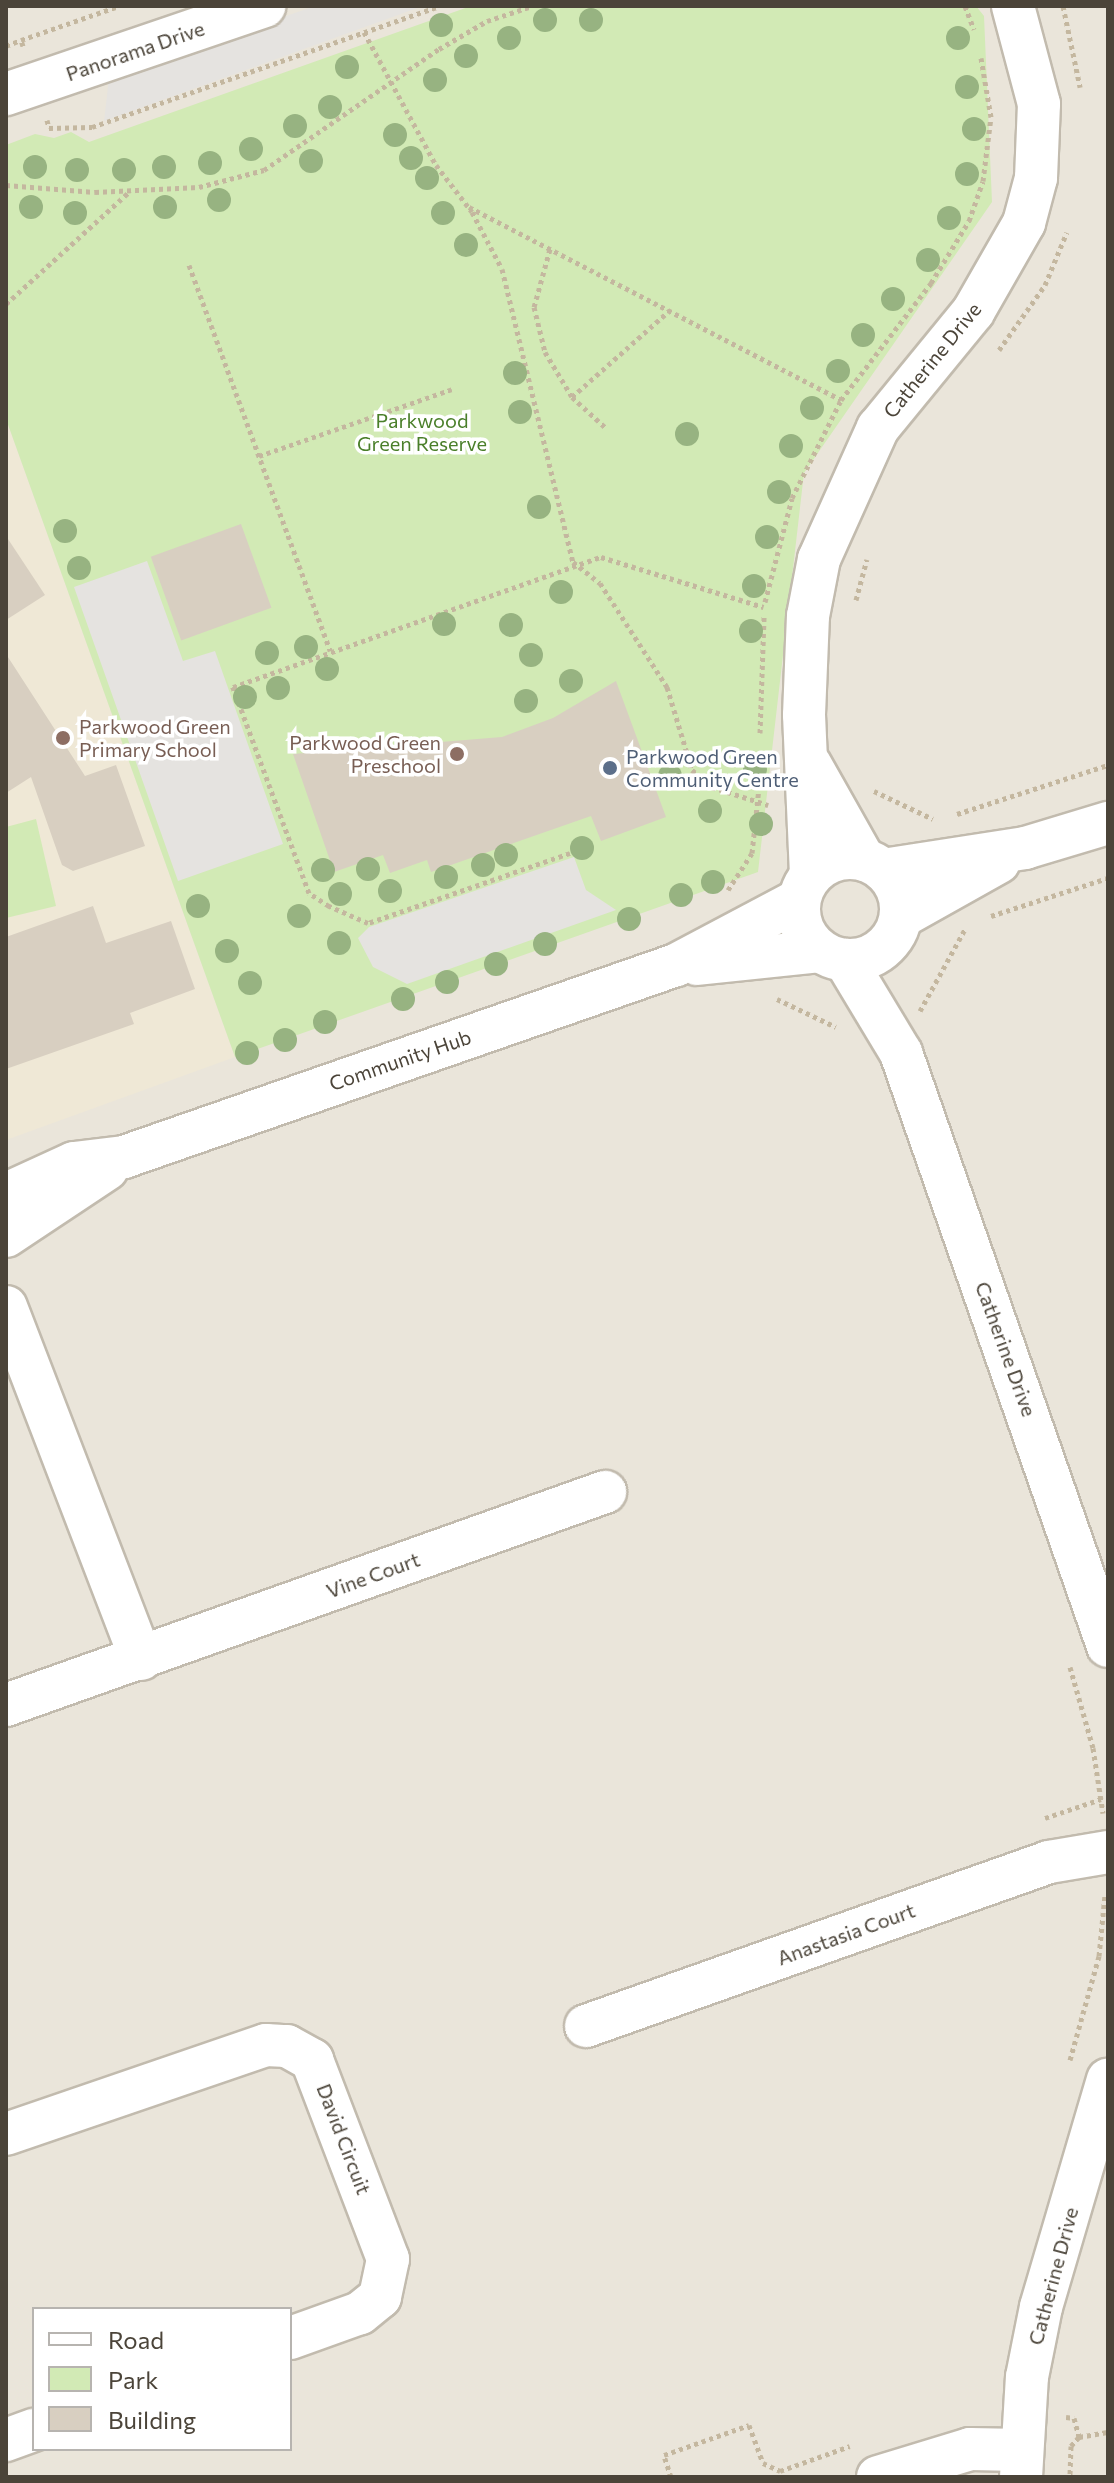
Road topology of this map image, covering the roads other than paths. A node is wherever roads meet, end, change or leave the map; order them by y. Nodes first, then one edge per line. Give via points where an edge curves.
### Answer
1 (264, 6) edge
2 (1013, 6) edge
3 (217, 14) edge
4 (6, 94) edge
5 (814, 787) junction
6 (1108, 823) edge
7 (1025, 848) junction
8 (874, 865) junction
9 (805, 887) junction
10 (895, 929) junction
11 (832, 955) junction
12 (676, 965) junction
13 (901, 1053) junction
14 (124, 1157) junction
15 (6, 1194) edge
16 (6, 1236) edge
17 (6, 1307) edge
18 (605, 1492) dead end
19 (1108, 1646) edge
20 (141, 1659) junction
21 (6, 1705) edge
22 (1106, 1852) edge
23 (586, 2026) dead end
24 (1108, 2080) edge
25 (6, 2134) edge
26 (292, 2337) edge
27 (32, 2431) edge
28 (6, 2440) edge
29 (1021, 2463) edge
30 (878, 2477) edge

1 - 3 street, Panorama Drive
2 - 5 street, Catherine Drive via 1039,104 1036,178 1024,223 973,312 878,428 819,559 808,616
3 - 4 street, Panorama Drive
5 - 8 street
5 - 9 street, Catherine Drive
6 - 7 street
7 - 8 street
7 - 10 street
8 - 9 street via 836,859
8 - 10 street via 894,883
9 - 11 street via 802,929
9 - 12 street, Community Hub
10 - 11 street via 876,953
10 - 13 street, Catherine Drive
11 - 12 street, Community Hub
11 - 13 street, Catherine Drive
12 - 14 street, Community Hub
13 - 19 street, Catherine Drive
14 - 15 street, Community Hub via 74,1163
14 - 16 street, Community Hub
17 - 20 street
18 - 20 street, Vine Court
20 - 21 street, Vine Court
22 - 23 street, Anastasia Court via 1049,1862
24 - 29 street, Catherine Drive via 1041,2307
25 - 26 street, David Circuit via 266,2045 287,2046 312,2060 388,2267 380,2297 360,2313
27 - 28 street
29 - 30 street via 970,2449

